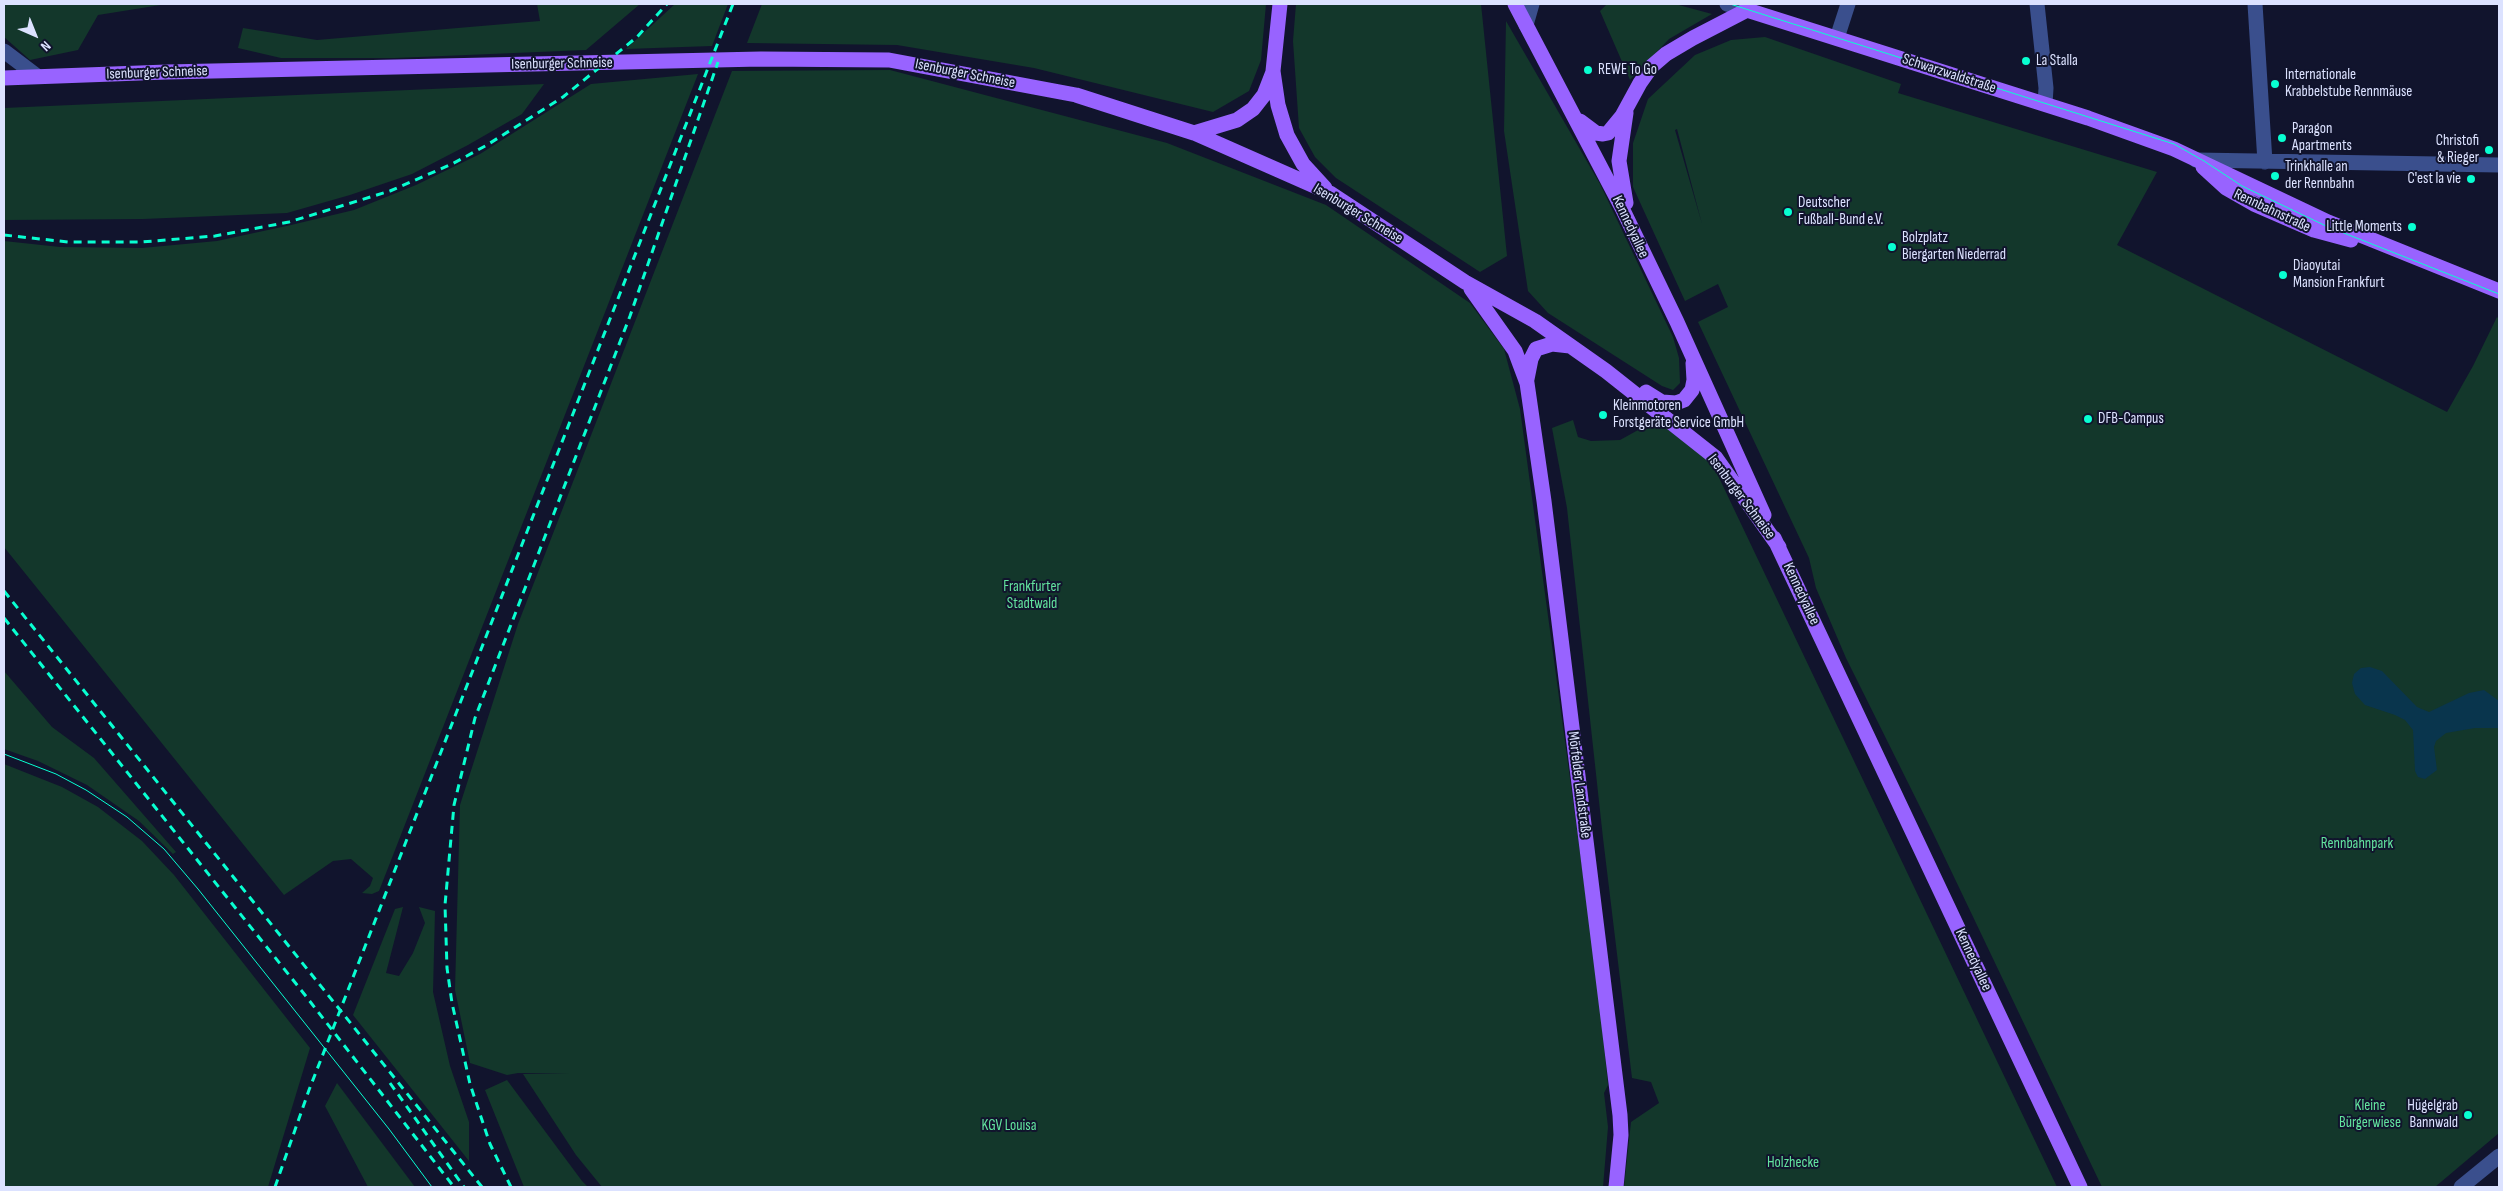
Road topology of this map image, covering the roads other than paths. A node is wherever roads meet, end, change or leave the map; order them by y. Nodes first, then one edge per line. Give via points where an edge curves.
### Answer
1 (1280, 4) edge
2 (1515, 4) edge
3 (1532, 4) edge
4 (1726, 4) edge
5 (1848, 4) edge
6 (2037, 4) edge
7 (2255, 4) edge
8 (1747, 10) junction
9 (1526, 24) junction
10 (1836, 38) junction
11 (4, 51) edge
12 (1273, 71) junction
13 (37, 76) junction
14 (4, 78) edge
15 (1628, 104) junction
16 (2045, 104) junction
17 (1576, 119) junction
18 (1194, 133) junction
19 (2150, 141) joint
20 (2196, 160) junction
21 (2265, 162) junction
22 (2499, 165) edge
23 (1330, 193) junction
24 (1634, 235) junction
25 (1465, 282) junction
26 (2499, 292) edge
27 (1570, 346) junction
28 (1692, 356) junction
29 (1597, 364) junction
30 (1527, 383) junction
31 (1778, 547) junction
32 (2499, 1156) edge
33 (1616, 1187) edge
34 (2080, 1187) edge
35 (2460, 1187) edge

1 - 12 main road
2 - 9 main road, Kennedyallee
3 - 9 street
4 - 8 street, Schwarzwaldstraße
5 - 10 street
6 - 16 street
7 - 21 street
8 - 10 main road, Schwarzwaldstraße
8 - 15 main road via 1666,54 1643,77
9 - 17 main road, Kennedyallee
10 - 16 main road, Schwarzwaldstraße
11 - 13 street
12 - 18 main road via 1264,95 1253,110 1237,120
12 - 23 main road via 1287,135 1303,164
13 - 14 main road, Isenburger Schneise
13 - 18 main road, Isenburger Schneise via 761,59 889,60 1076,95
15 - 17 main road via 1605,134 1594,132
15 - 24 main road via 1619,161 1625,200 1635,226
16 - 19 main road, Schwarzwaldstraße
17 - 24 main road, Kennedyallee
18 - 23 main road, Isenburger Schneise
19 - 20 main road, Rennbahnstraße via 2174,148
20 - 21 street
20 - 26 main road, Rennbahnstraße via 2320,218
21 - 22 street
23 - 25 main road, Isenburger Schneise
24 - 28 main road, Kennedyallee
25 - 27 main road, Isenburger Schneise
25 - 30 main road, Mörfelder Landstraße via 1512,346
27 - 29 main road, Isenburger Schneise
27 - 30 main road, Mörfelder Landstraße via 1552,344 1536,350 1530,359
28 - 29 main road via 1692,390 1684,400 1671,404 1662,402
28 - 31 main road, Kennedyallee
29 - 31 main road, Isenburger Schneise via 1716,458
30 - 33 main road, Mörfelder Landstraße via 1620,1115
31 - 34 main road, Kennedyallee
32 - 35 street

